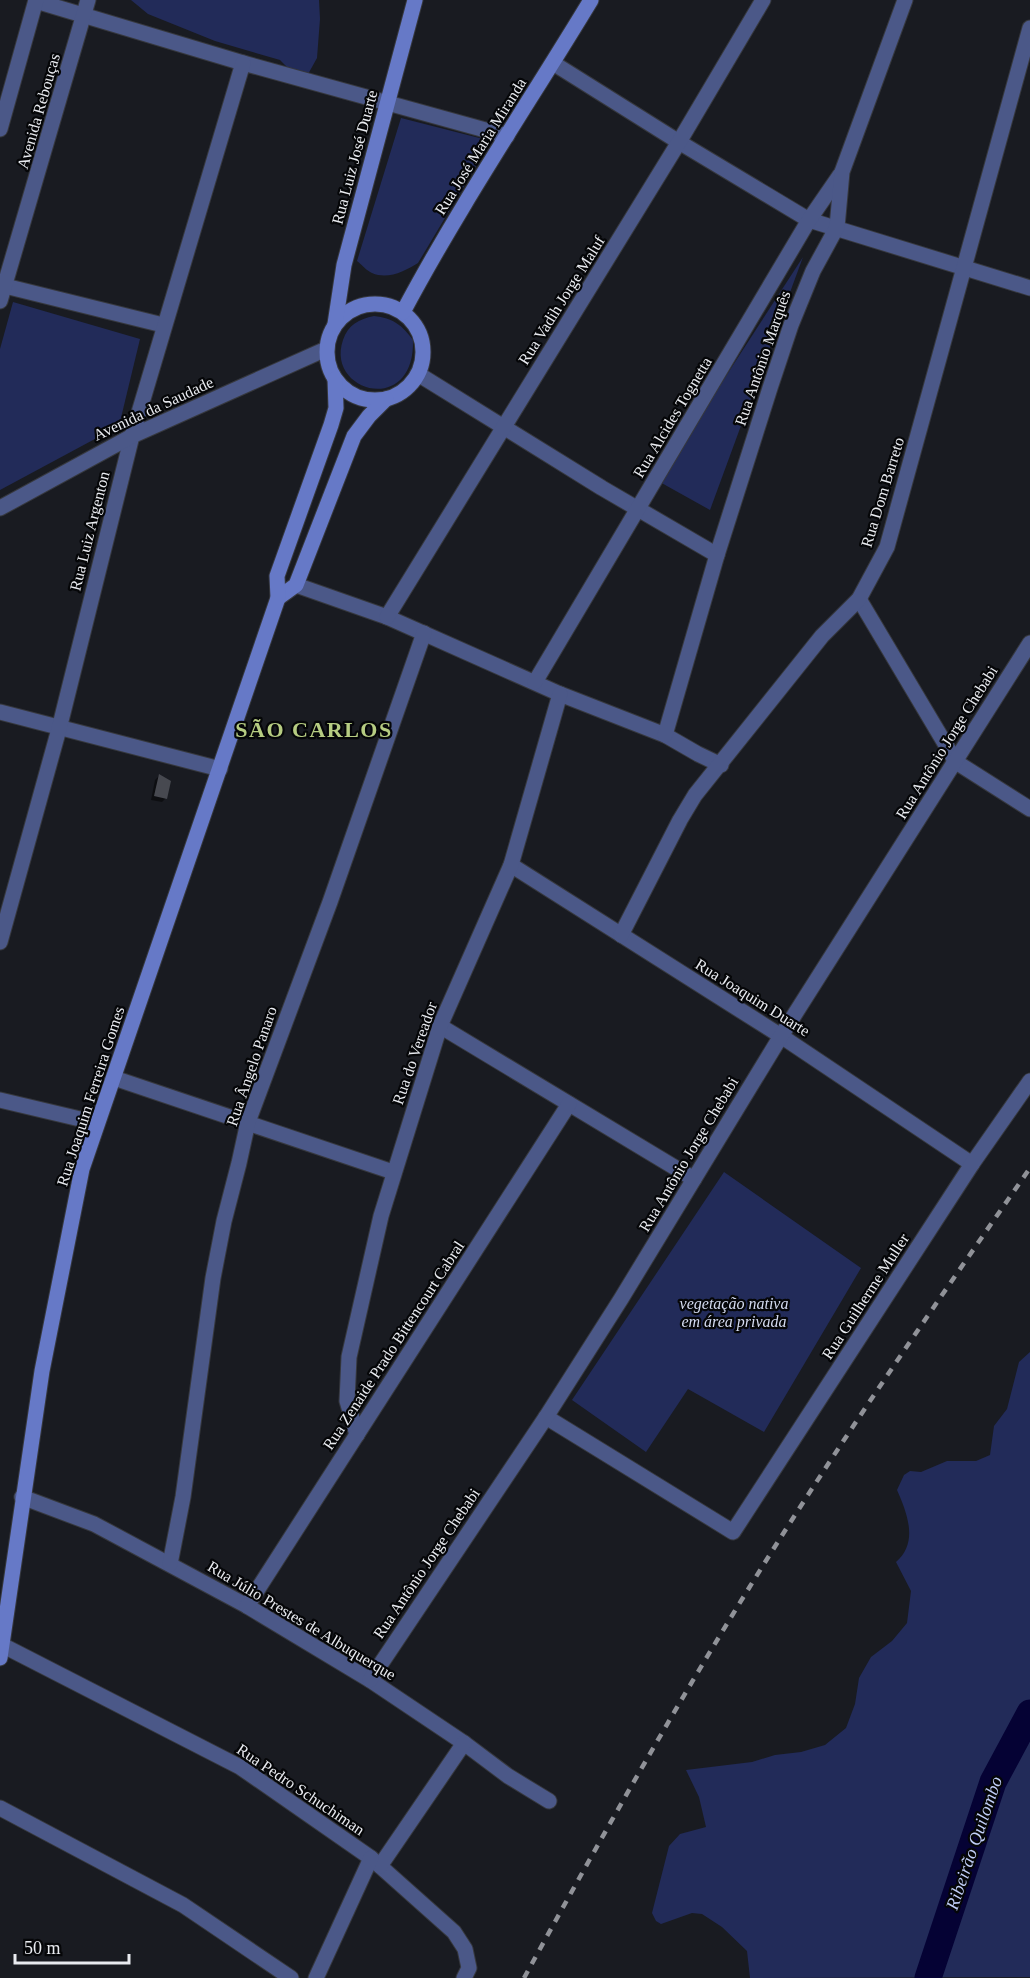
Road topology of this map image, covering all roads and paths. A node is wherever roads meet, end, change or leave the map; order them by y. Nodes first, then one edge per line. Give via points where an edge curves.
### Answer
1 (36, 0) edge
2 (415, 0) edge
3 (591, 0) edge
4 (763, 0) edge
5 (905, 0) edge
6 (86, 7) edge
7 (1030, 28) edge
8 (243, 63) junction
9 (553, 63) junction
10 (387, 104) junction
11 (0, 129) edge
12 (507, 136) junction
13 (679, 142) junction
14 (842, 172) junction
15 (809, 220) junction
16 (837, 227) junction
17 (964, 267) junction
18 (5, 286) junction
19 (1030, 288) edge
20 (0, 301) edge
21 (403, 312) junction
22 (335, 324) junction
23 (163, 326) junction
24 (326, 350) junction
25 (418, 374) junction
26 (335, 379) junction
27 (386, 399) junction
28 (503, 427) junction
29 (132, 436) junction
30 (0, 508) edge
31 (638, 509) junction
32 (717, 555) junction
33 (296, 585) junction
34 (278, 598) junction
35 (859, 599) junction
36 (387, 617) junction
37 (424, 633) junction
38 (1030, 643) edge
39 (535, 682) junction
40 (560, 694) junction
41 (0, 712) edge
42 (59, 729) junction
43 (665, 735) junction
44 (956, 762) junction
45 (721, 765) junction
46 (220, 769) junction
47 (1030, 809) edge
48 (512, 865) junction
49 (621, 935) junction
50 (0, 942) edge
51 (440, 1026) junction
52 (781, 1036) junction
53 (114, 1078) junction
54 (1030, 1081) edge
55 (0, 1100) edge
56 (569, 1104) junction
57 (248, 1122) junction
58 (97, 1123) junction
59 (972, 1164) junction
60 (393, 1172) junction
61 (694, 1179) junction
62 (546, 1417) junction
63 (357, 1435) junction
64 (22, 1497) junction
65 (170, 1564) junction
66 (247, 1606) junction
67 (1, 1652) edge
68 (370, 1680) junction
69 (464, 1743) junction
70 (549, 1801) dead end
71 (0, 1808) edge
72 (376, 1862) junction
73 (291, 1978) edge
74 (316, 1978) edge
75 (464, 1978) edge

1 - 6 street
1 - 11 street, Avenida Rebouças
2 - 10 main road, Rua Luiz José Duarte
3 - 9 main road, Rua José Maria Miranda
4 - 13 street, Rua Vadih Jorge Maluf
5 - 14 street, Rua Antônio Marquês
6 - 8 street
6 - 18 street, Avenida Rebouças
7 - 17 street, Rua Dom Barreto
8 - 10 street
8 - 23 street, Rua Luiz Argenton
9 - 12 main road, Rua José Maria Miranda
9 - 13 street
10 - 12 street
10 - 22 main road, Rua Luiz José Duarte via 344,265
12 - 21 main road, Rua José Maria Miranda
13 - 15 street
13 - 28 street, Rua Vadih Jorge Maluf
14 - 15 street, Rua Alcides Tognetta
14 - 16 street, Rua Antônio Marquês
15 - 16 street
15 - 31 street, Rua Alcides Tognetta
16 - 17 street
16 - 32 street, Rua Antônio Marquês via 813,271 791,325
17 - 19 street
17 - 35 street, Rua Dom Barreto via 887,547
18 - 20 street, Avenida Rebouças
18 - 23 street
21 - 22 main road via 373,305 359,307
21 - 25 main road via 422,343
22 - 24 main road
23 - 29 street, Rua Luiz Argenton
24 - 26 main road
24 - 29 street, Avenida da Saudade
25 - 27 main road via 410,385
25 - 28 street
26 - 27 main road via 358,396
26 - 34 main road, Rua Joaquim Ferreira Gomes via 336,408 277,576
27 - 33 main road via 354,436
28 - 31 street
28 - 36 street, Rua Vadih Jorge Maluf
29 - 30 street, Avenida da Saudade
29 - 42 street, Rua Luiz Argenton
31 - 32 street
31 - 39 street, Rua Alcides Tognetta
32 - 43 street, Rua Antônio Marquês
33 - 34 main road
33 - 36 street
34 - 46 main road, Rua Joaquim Ferreira Gomes
35 - 44 street
35 - 45 street, Rua Dom Barreto via 822,636
36 - 37 street
37 - 39 street
37 - 57 street, Rua Ângelo Panaro
38 - 44 street, Rua Antônio Jorge Chebabi
39 - 40 street
40 - 43 street
40 - 48 street, Rua do Vereador
41 - 42 street
42 - 46 street
42 - 50 street, Rua Luiz Argenton
43 - 45 street
44 - 47 street
44 - 52 street, Rua Antônio Jorge Chebabi
45 - 49 street, Rua Dom Barreto via 694,795
46 - 53 main road, Rua Joaquim Ferreira Gomes
48 - 49 street, Rua Joaquim Duarte
48 - 51 street, Rua do Vereador
49 - 52 street, Rua Joaquim Duarte
51 - 56 street
51 - 60 street, Rua do Vereador
52 - 59 street, Rua Joaquim Duarte
52 - 61 street, Rua Antônio Jorge Chebabi
53 - 57 street
53 - 58 main road, Rua Joaquim Ferreira Gomes
54 - 59 street, Rua Guilherme Muller
55 - 58 street
56 - 61 street
56 - 63 street, Rua Zenaide Prado Bittencourt Cabral
57 - 60 street
57 - 65 street, Rua Ângelo Panaro via 213,1278
58 - 64 main road, Rua Joaquim Ferreira Gomes via 82,1169 44,1360
59 - 62 street, Rua Guilherme Muller via 733,1532
60 - 63 street, Rua do Vereador via 349,1357 347,1401
61 - 62 street, Rua Antônio Jorge Chebabi
62 - 68 street, Rua Antônio Jorge Chebabi
63 - 66 street, Rua Zenaide Prado Bittencourt Cabral
64 - 65 street, Rua Júlio Prestes de Albuquerque via 94,1524
64 - 67 main road, Rua Joaquim Ferreira Gomes
65 - 66 street, Rua Júlio Prestes de Albuquerque
66 - 68 street, Rua Júlio Prestes de Albuquerque
67 - 72 street, Rua Pedro Schuchiman via 240,1767
68 - 69 street, Rua Júlio Prestes de Albuquerque
69 - 70 street, Rua Júlio Prestes de Albuquerque
69 - 72 street
71 - 73 street via 183,1905
72 - 74 street
72 - 75 street, Rua Pedro Schuchiman via 454,1932 465,1949 469,1968

